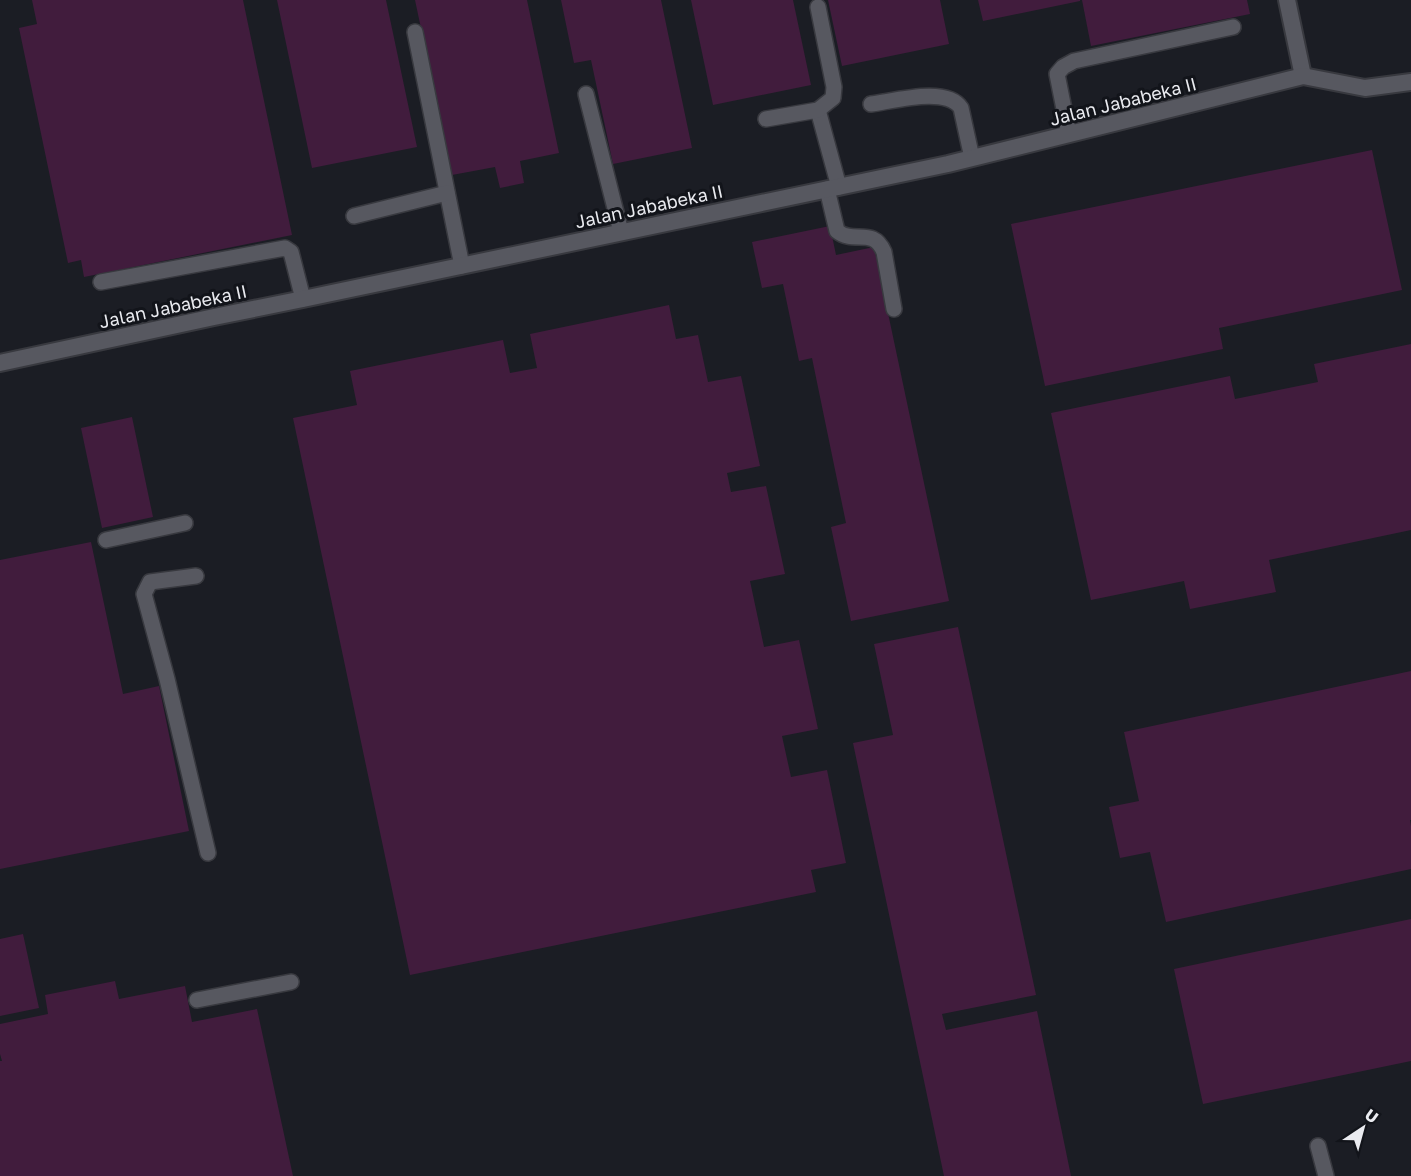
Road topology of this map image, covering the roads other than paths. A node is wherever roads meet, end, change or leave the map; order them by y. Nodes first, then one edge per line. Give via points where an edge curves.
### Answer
1 (1287, 0) edge
2 (818, 7) dead end
3 (1233, 27) dead end
4 (415, 32) dead end
5 (1303, 76) junction
6 (1411, 82) edge
7 (586, 94) dead end
8 (871, 104) dead end
9 (818, 110) junction
10 (766, 119) dead end
11 (1069, 134) junction
12 (972, 158) junction
13 (833, 188) junction
14 (447, 193) junction
15 (354, 216) dead end
16 (621, 232) junction
17 (462, 266) junction
18 (100, 282) dead end
19 (303, 299) junction
20 (894, 309) dead end
21 (0, 363) edge
22 (186, 523) dead end
23 (106, 540) dead end
24 (196, 576) dead end
25 (208, 853) dead end
26 (291, 982) dead end
27 (197, 1000) dead end
28 (1318, 1146) dead end
29 (1326, 1176) edge

1 - 5 street
2 - 9 lane via 834,87 832,98
3 - 11 lane via 1074,61 1063,67 1057,74
4 - 14 lane
5 - 6 street via 1365,88
5 - 11 street, Jalan Jababeka II
7 - 16 lane
8 - 12 lane via 945,96 961,108
9 - 10 lane
9 - 13 lane
11 - 12 street, Jalan Jababeka II
12 - 13 street, Jalan Jababeka II
13 - 16 street, Jalan Jababeka II
13 - 20 lane via 837,231 871,238 881,245
14 - 15 lane
14 - 17 lane
16 - 17 street, Jalan Jababeka II
17 - 19 street, Jalan Jababeka II
18 - 19 lane via 285,248 291,252
19 - 21 street, Jalan Jababeka II
22 - 23 lane
24 - 25 lane via 150,582 144,594
26 - 27 lane
28 - 29 lane

